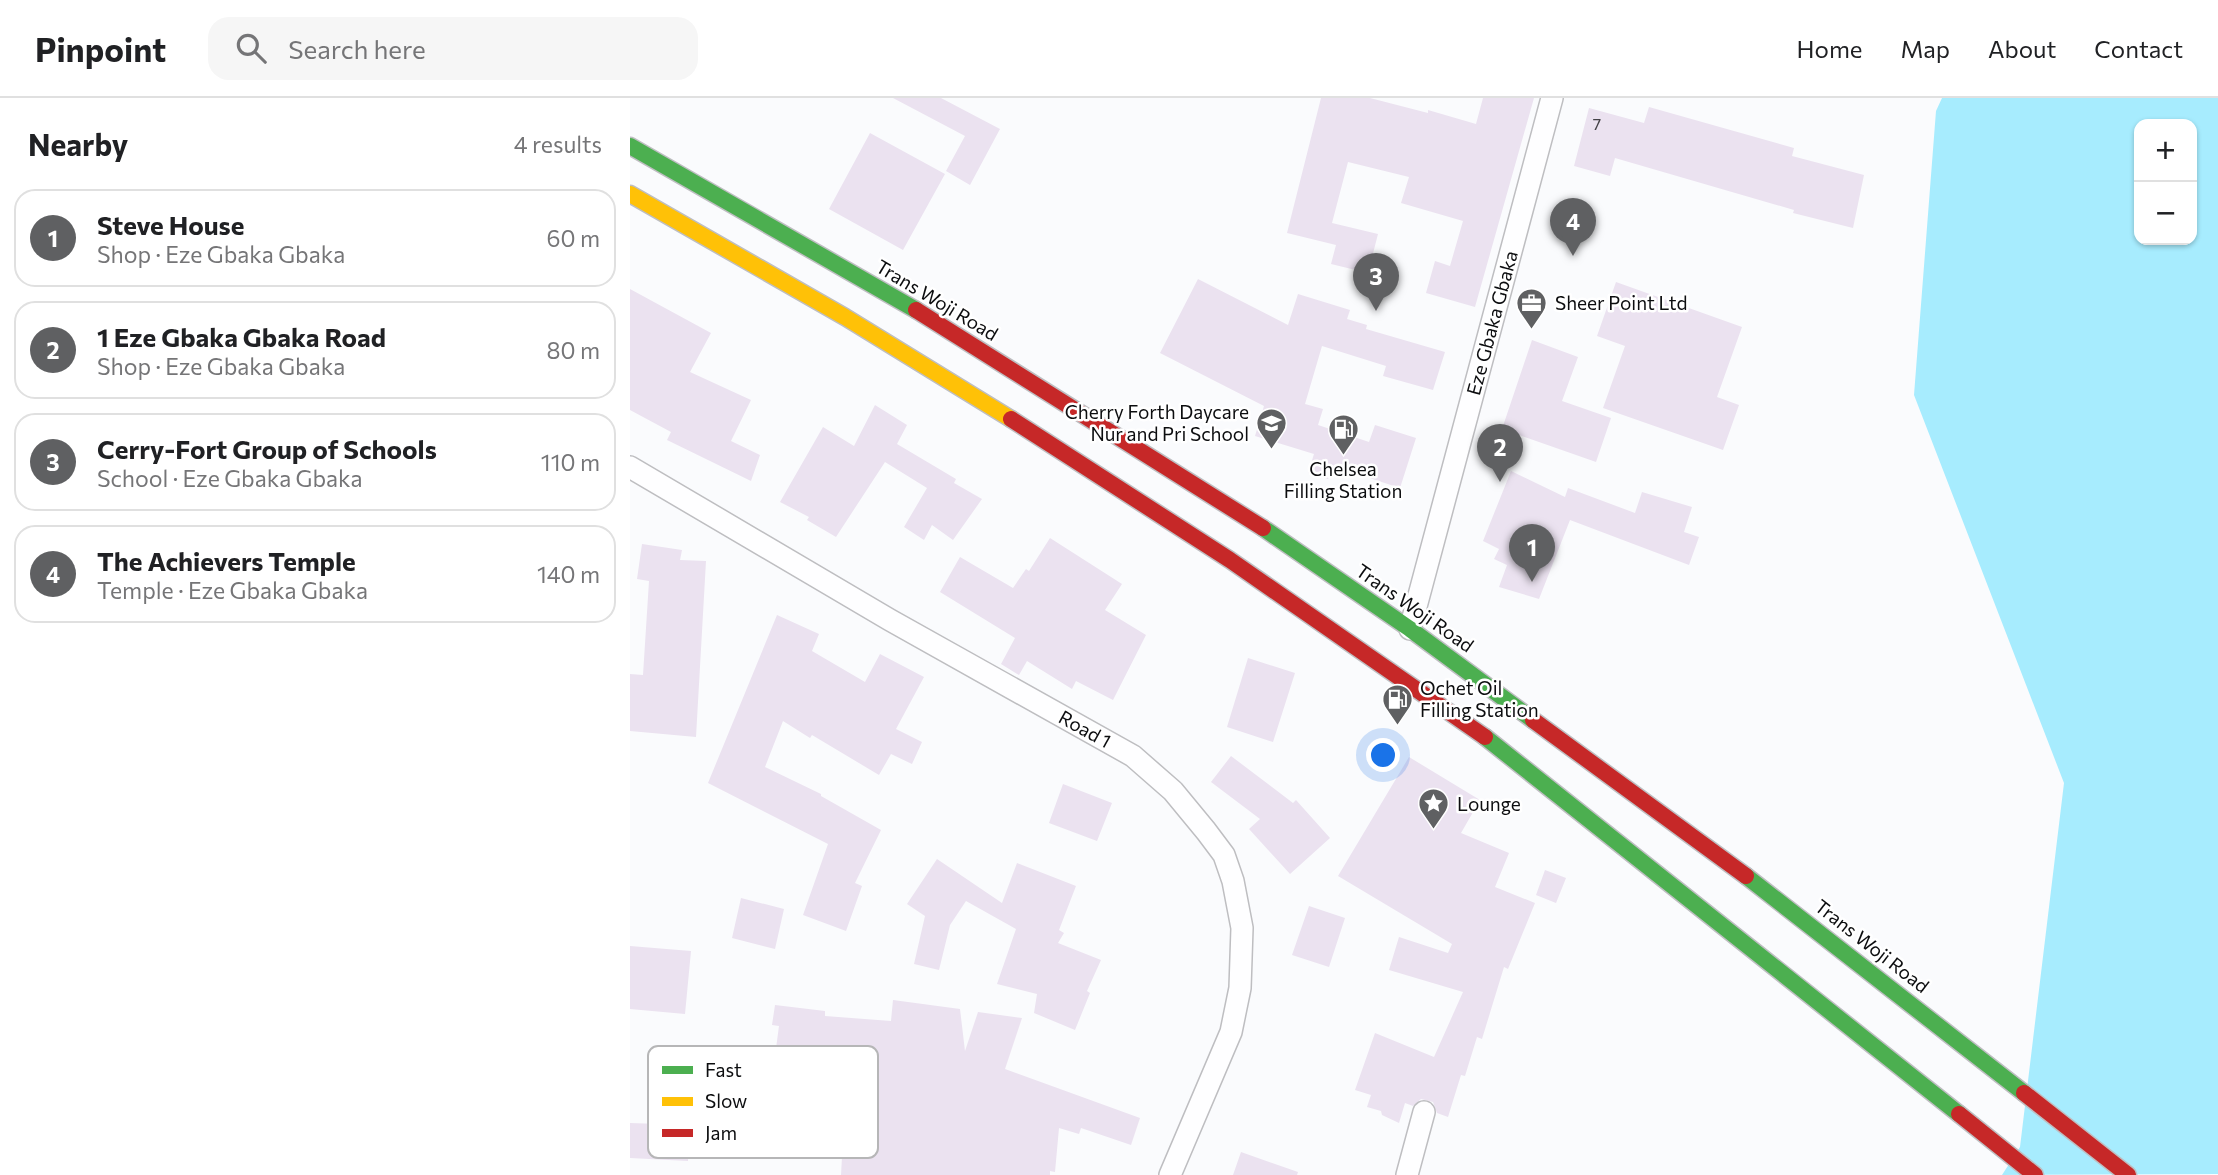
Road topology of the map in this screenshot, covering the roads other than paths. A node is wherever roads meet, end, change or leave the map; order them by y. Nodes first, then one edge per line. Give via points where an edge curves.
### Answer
1 (1552, 98) edge
2 (630, 146) edge
3 (630, 194) edge
4 (720, 197) junction
5 (695, 231) junction
6 (939, 338) junction
7 (923, 366) junction
8 (630, 467) edge
9 (1410, 629) junction
10 (1424, 1112) dead end
11 (1170, 1175) edge
12 (1407, 1175) edge
13 (2035, 1175) edge
14 (2128, 1175) edge

1 - 9 street, Eze Gbaka Gbaka
2 - 4 main road, Trans Woji Road
3 - 5 main road
4 - 5 main road
4 - 6 main road, Trans Woji Road
5 - 7 main road
6 - 7 main road
6 - 9 main road, Trans Woji Road via 1275,535
7 - 13 main road via 1230,560 1472,726
8 - 11 street, Road 1 via 1133,756 1173,791 1206,831 1224,855 1233,881 1242,928 1240,988 1231,1032
9 - 14 main road, Trans Woji Road via 1787,906
10 - 12 street

